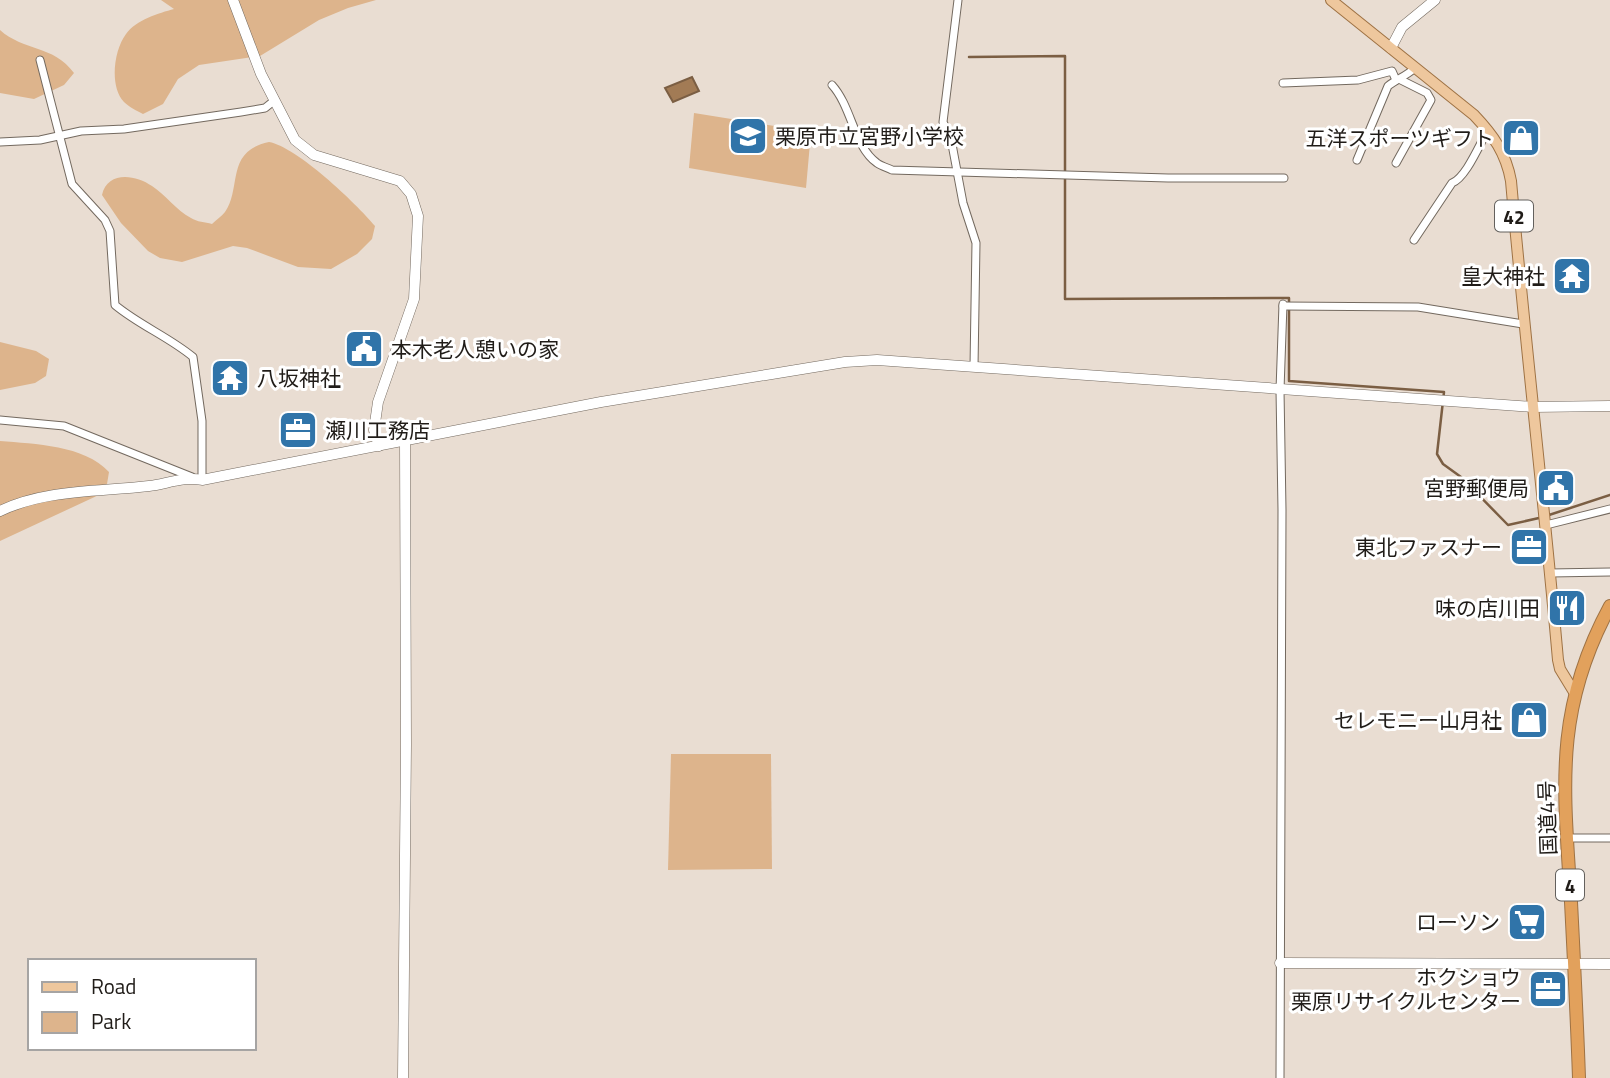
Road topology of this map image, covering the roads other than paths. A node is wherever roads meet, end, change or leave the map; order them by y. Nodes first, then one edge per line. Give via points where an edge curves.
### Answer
1 (233, 0) edge
2 (958, 0) edge
3 (1331, 0) edge
4 (1435, 0) edge
5 (1391, 48) junction
6 (40, 60) dead end
7 (1415, 68) junction
8 (1399, 80) junction
9 (1283, 83) dead end
10 (832, 85) dead end
11 (275, 100) junction
12 (1488, 130) junction
13 (58, 137) junction
14 (0, 142) edge
15 (1357, 160) dead end
16 (1396, 163) dead end
17 (957, 172) junction
18 (1284, 178) dead end
19 (1414, 240) dead end
20 (1523, 324) junction
21 (974, 367) junction
22 (1280, 390) junction
23 (1534, 407) junction
24 (1610, 407) edge
25 (0, 419) edge
26 (405, 440) junction
27 (379, 446) junction
28 (199, 479) junction
29 (1610, 509) edge
30 (0, 511) edge
31 (1545, 519) junction
32 (1610, 572) edge
33 (1550, 573) junction
34 (1610, 607) edge
35 (1574, 692) junction
36 (1567, 838) junction
37 (1610, 838) edge
38 (1280, 963) junction
39 (1574, 964) junction
40 (1610, 964) edge
41 (403, 1078) edge
42 (1280, 1078) edge
43 (1579, 1078) edge

1 - 11 street
2 - 17 street via 943,122
3 - 5 main road, 42
4 - 5 street via 1402,27
5 - 7 main road, 42
6 - 13 street
7 - 8 street
7 - 12 main road, 42
8 - 9 street via 1392,71 1358,80
8 - 15 street via 1388,86
8 - 16 street via 1427,93 1431,100
10 - 17 street via 877,164 892,170
11 - 13 street via 265,108
11 - 27 street via 295,140 314,155 400,181 411,194 418,216 414,299 378,402 374,430
12 - 19 street
12 - 20 main road, 42 via 1500,145 1511,181
13 - 14 street
13 - 28 street via 72,184 110,231 115,305 193,357 202,421
17 - 18 street
17 - 21 street via 976,243
20 - 22 street via 1418,307 1284,305
20 - 23 main road, 42
21 - 22 street
21 - 26 street via 845,362
22 - 23 street
22 - 38 street
23 - 24 street
23 - 31 main road, 42
25 - 28 street via 64,426
26 - 27 street
26 - 41 street
27 - 28 street
28 - 30 street via 44,497
29 - 31 street
31 - 33 main road, 42
32 - 33 street
33 - 35 main road, 42 via 1558,660
34 - 35 highway, 国道4号 / 4
35 - 36 highway, 国道4号 / 4 via 1565,760
36 - 37 street
36 - 39 highway, 国道4号 / 4
38 - 39 street
38 - 42 street
39 - 40 street
39 - 43 highway, 国道4号 / 4

